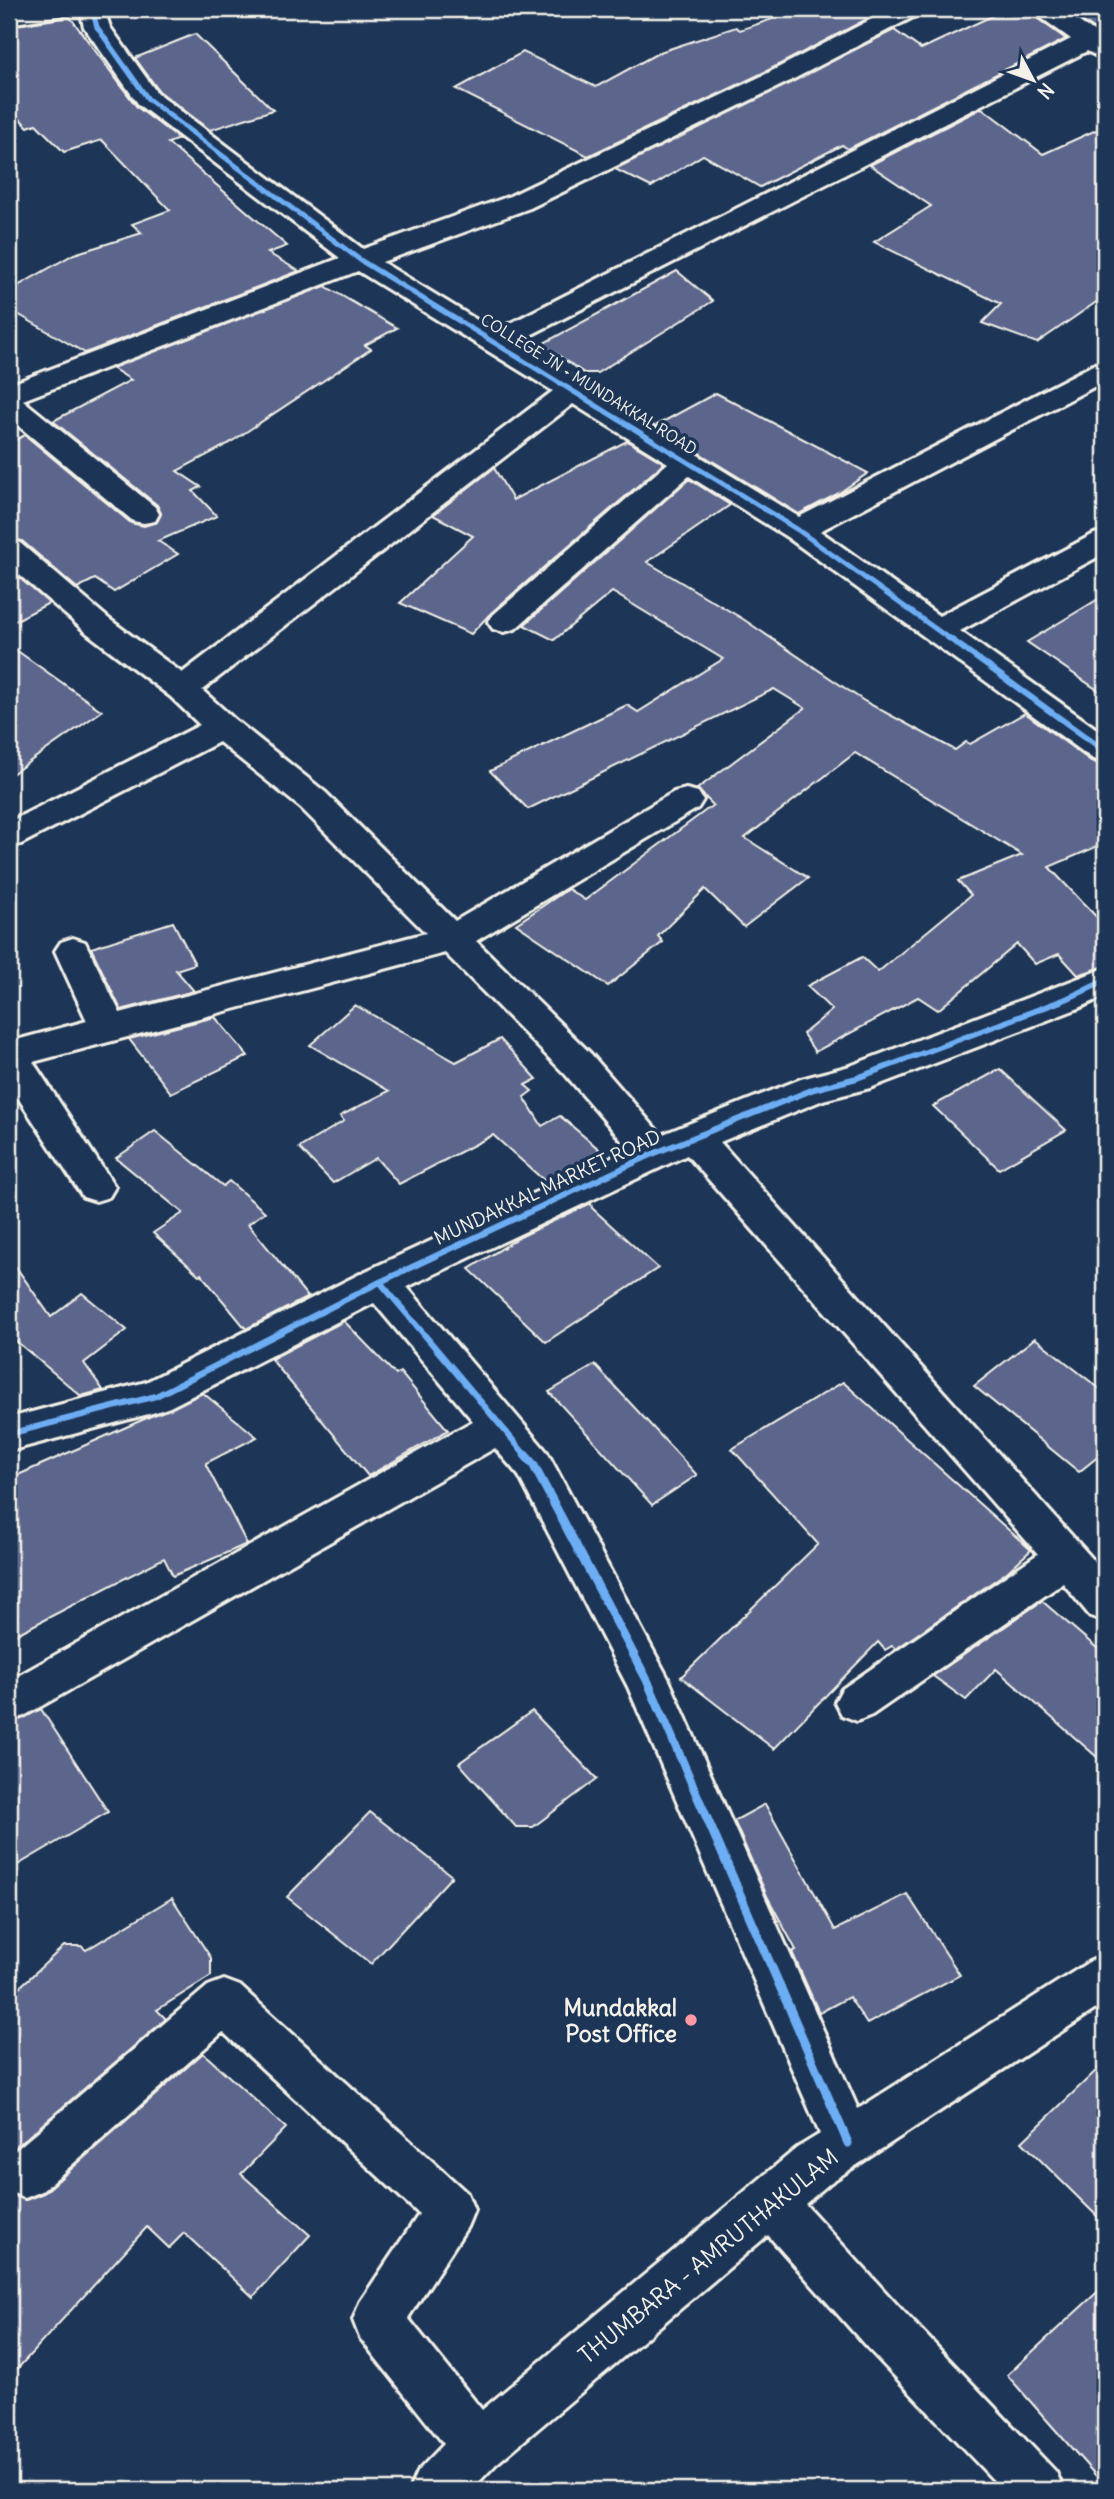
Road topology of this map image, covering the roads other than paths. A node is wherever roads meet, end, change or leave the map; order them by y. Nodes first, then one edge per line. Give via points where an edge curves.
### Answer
1 (61, 9) edge
2 (92, 9) edge
3 (910, 9) edge
4 (1045, 9) edge
5 (9, 16) edge
6 (1097, 46) edge
7 (360, 260) junction
8 (495, 342) junction
9 (1105, 370) edge
10 (573, 390) junction
11 (9, 395) edge
12 (9, 403) edge
13 (688, 461) junction
14 (144, 514) dead end
15 (798, 530) junction
16 (1105, 541) edge
17 (9, 550) edge
18 (504, 622) dead end
19 (938, 630) junction
20 (182, 689) junction
21 (222, 727) junction
22 (1105, 751) edge
23 (686, 800) dead end
24 (9, 836) edge
25 (452, 939) junction
26 (73, 951) dead end
27 (1105, 981) edge
28 (109, 1029) junction
29 (9, 1055) edge
30 (693, 1137) junction
31 (655, 1153) junction
32 (96, 1187) dead end
33 (380, 1282) junction
34 (499, 1426) junction
35 (9, 1434) edge
36 (1067, 1557) junction
37 (1105, 1603) edge
38 (856, 1702) dead end
39 (9, 1703) edge
40 (1105, 1977) edge
41 (848, 2143) junction
42 (25, 2174) dead end
43 (771, 2202) junction
44 (478, 2445) junction
45 (435, 2490) edge
46 (1038, 2490) edge

1 - 5 street
2 - 7 street, COLLEGE JN - MUNDAKKAL ROAD via 97,27 148,99
3 - 7 street via 520,202
4 - 6 street
6 - 8 street
7 - 8 street, COLLEGE JN - MUNDAKKAL ROAD
7 - 11 street
8 - 10 street, COLLEGE JN - MUNDAKKAL ROAD
9 - 15 street
10 - 13 street, COLLEGE JN - MUNDAKKAL ROAD
10 - 20 street
12 - 14 street
13 - 15 street, COLLEGE JN - MUNDAKKAL ROAD
13 - 18 street
15 - 19 street, COLLEGE JN - MUNDAKKAL ROAD
16 - 19 street
17 - 20 street via 98,626
19 - 22 street, COLLEGE JN - MUNDAKKAL ROAD
20 - 21 street
21 - 24 street
21 - 25 street via 313,800
23 - 25 street
25 - 28 street
25 - 31 street via 578,1064
26 - 28 street
27 - 30 street, MUNDAKKAL MARKET ROAD
28 - 29 street
29 - 32 street
30 - 31 street, MUNDAKKAL MARKET ROAD
30 - 36 street
31 - 33 street, MUNDAKKAL MARKET ROAD
33 - 34 street
33 - 35 street, MUNDAKKAL MARKET ROAD via 156,1396
34 - 39 street
34 - 41 street via 533,1464 647,1680
36 - 37 street
36 - 38 street
40 - 41 street, THUMBARA - AMRUTHAKULAM
41 - 43 street, THUMBARA - AMRUTHAKULAM
42 - 44 street via 224,2002 450,2210 377,2320
43 - 44 street, THUMBARA - AMRUTHAKULAM
43 - 46 street
44 - 45 street, THUMBARA - AMRUTHAKULAM

